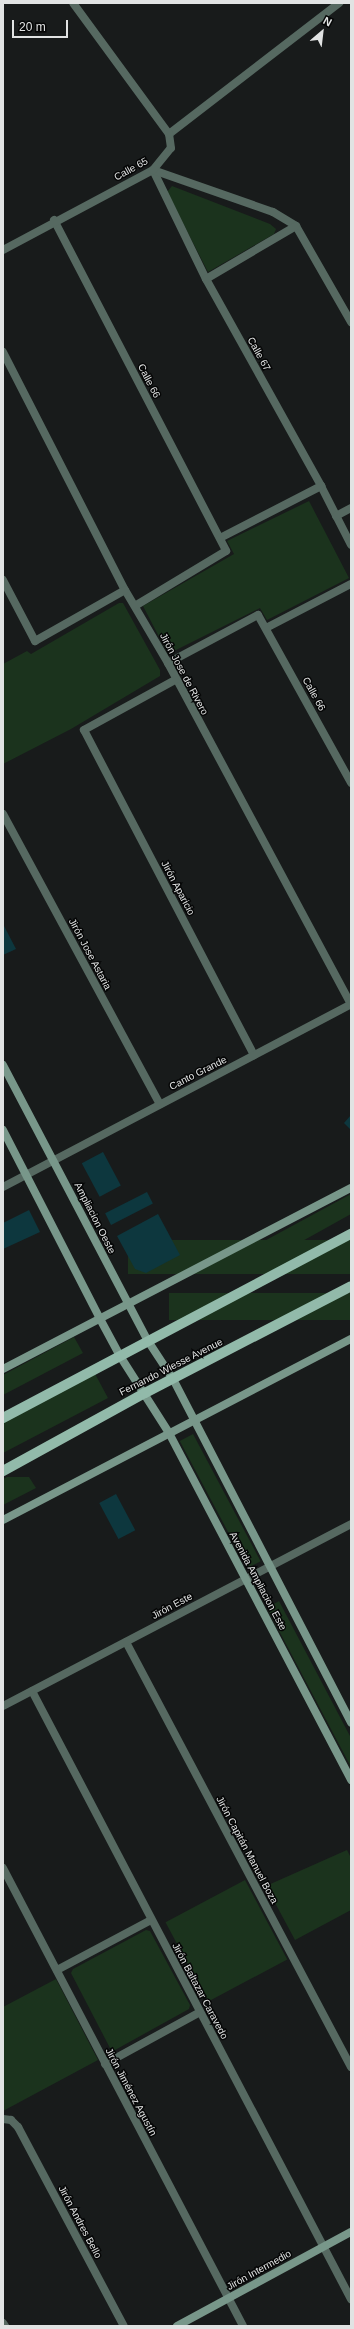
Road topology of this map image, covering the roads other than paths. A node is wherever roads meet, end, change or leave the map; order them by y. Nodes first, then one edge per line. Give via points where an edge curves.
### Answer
1 (73, 3) edge
2 (339, 3) edge
3 (169, 134) junction
4 (153, 170) junction
5 (54, 220) junction
6 (296, 226) junction
7 (3, 250) edge
8 (206, 279) junction
9 (351, 322) edge
10 (3, 352) edge
11 (321, 486) junction
12 (351, 508) edge
13 (336, 516) junction
14 (220, 538) junction
15 (351, 545) edge
16 (3, 580) edge
17 (351, 584) edge
18 (126, 590) junction
19 (136, 606) junction
20 (266, 628) junction
21 (168, 663) junction
22 (175, 680) junction
23 (351, 783) edge
24 (3, 814) edge
25 (351, 1004) edge
26 (254, 1055) junction
27 (3, 1065) edge
28 (160, 1104) junction
29 (3, 1130) edge
30 (54, 1160) junction
31 (27, 1174) junction
32 (3, 1187) edge
33 (351, 1188) edge
34 (351, 1234) edge
35 (351, 1286) edge
36 (128, 1304) junction
37 (99, 1317) junction
38 (351, 1339) edge
39 (148, 1341) junction
40 (120, 1356) junction
41 (3, 1369) edge
42 (173, 1379) junction
43 (145, 1393) junction
44 (3, 1418) edge
45 (195, 1421) junction
46 (169, 1433) junction
47 (3, 1471) edge
48 (3, 1520) edge
49 (351, 1524) edge
50 (269, 1567) junction
51 (246, 1578) junction
52 (126, 1642) junction
53 (32, 1691) junction
54 (3, 1706) edge
55 (351, 1723) edge
56 (351, 1780) edge
57 (3, 1868) edge
58 (151, 1920) junction
59 (57, 1970) junction
60 (200, 2012) junction
61 (105, 2064) junction
62 (351, 2067) edge
63 (3, 2119) edge
64 (351, 2232) edge
65 (324, 2246) junction
66 (228, 2298) junction
67 (351, 2299) edge
68 (3, 2322) edge
69 (5, 2326) edge
70 (124, 2326) edge
71 (177, 2326) edge
72 (243, 2326) edge

1 - 3 street
2 - 3 street
3 - 4 street, Calle 65 via 171,148
4 - 5 street, Calle 65
4 - 6 street via 273,212
4 - 8 street, Calle 67
5 - 7 street, Calle 65
5 - 14 street, Calle 66
6 - 8 street
6 - 9 street
8 - 11 street, Calle 67
10 - 18 street, Jirón Jose de Rivero
11 - 13 street, Calle 67
11 - 14 street
12 - 13 street
13 - 15 street, Calle 67
14 - 19 street, Calle 66 via 226,551
16 - 18 street via 35,641
17 - 20 street
18 - 19 street, Jirón Jose de Rivero
19 - 21 street, Jirón Jose de Rivero
20 - 21 street, Calle 66 via 258,615
20 - 23 street, Calle 66
21 - 22 street, Jirón Jose de Rivero
22 - 25 street, Jirón Jose de Rivero
22 - 26 street, Jirón Aparicio via 84,730
24 - 28 street, Jirón Jose Astaria
25 - 26 street, Canto Grande
26 - 28 street, Canto Grande
27 - 30 main road, Ampliacion Oeste
28 - 30 street, Canto Grande
29 - 31 main road
30 - 31 street, Canto Grande
30 - 36 main road, Ampliacion Oeste
31 - 32 street, Canto Grande
31 - 37 main road
33 - 36 main road
34 - 39 main road
35 - 42 main road, Fernando Wiesse Avenue
36 - 37 main road
36 - 39 main road, Ampliacion Oeste
37 - 40 main road
37 - 41 main road
38 - 45 main road
39 - 40 main road
39 - 42 main road, Ampliacion Oeste
40 - 43 main road
40 - 44 main road
42 - 43 main road, Fernando Wiesse Avenue
42 - 45 main road, Avenida Ampliacion Este
43 - 46 main road, Avenida Ampliacion Este
43 - 47 main road, Fernando Wiesse Avenue
45 - 46 main road
45 - 50 main road, Avenida Ampliacion Este
46 - 48 main road
46 - 51 main road, Avenida Ampliacion Este
49 - 50 street, Jirón Este
50 - 51 street, Jirón Este
50 - 55 main road, Avenida Ampliacion Este
51 - 52 street, Jirón Este
51 - 56 main road, Avenida Ampliacion Este
52 - 53 street, Jirón Este
52 - 62 street, Jirón Capitán Manuel Boza
53 - 54 street, Jirón Este
53 - 58 street, Jirón Baltazar Caravedo
57 - 59 street, Jirón Jiménez Agustín
58 - 59 street
58 - 60 street, Jirón Baltazar Caravedo
59 - 61 street, Jirón Jiménez Agustín
60 - 61 street
60 - 65 street, Jirón Baltazar Caravedo
61 - 66 street, Jirón Jiménez Agustín
63 - 70 street, Jirón Andres Bello via 11,2120 18,2127
64 - 65 main road, Jirón Intermedio
65 - 66 main road, Jirón Intermedio
65 - 67 street, Jirón Baltazar Caravedo
66 - 71 main road, Jirón Intermedio
66 - 72 street, Jirón Jiménez Agustín
68 - 69 street

